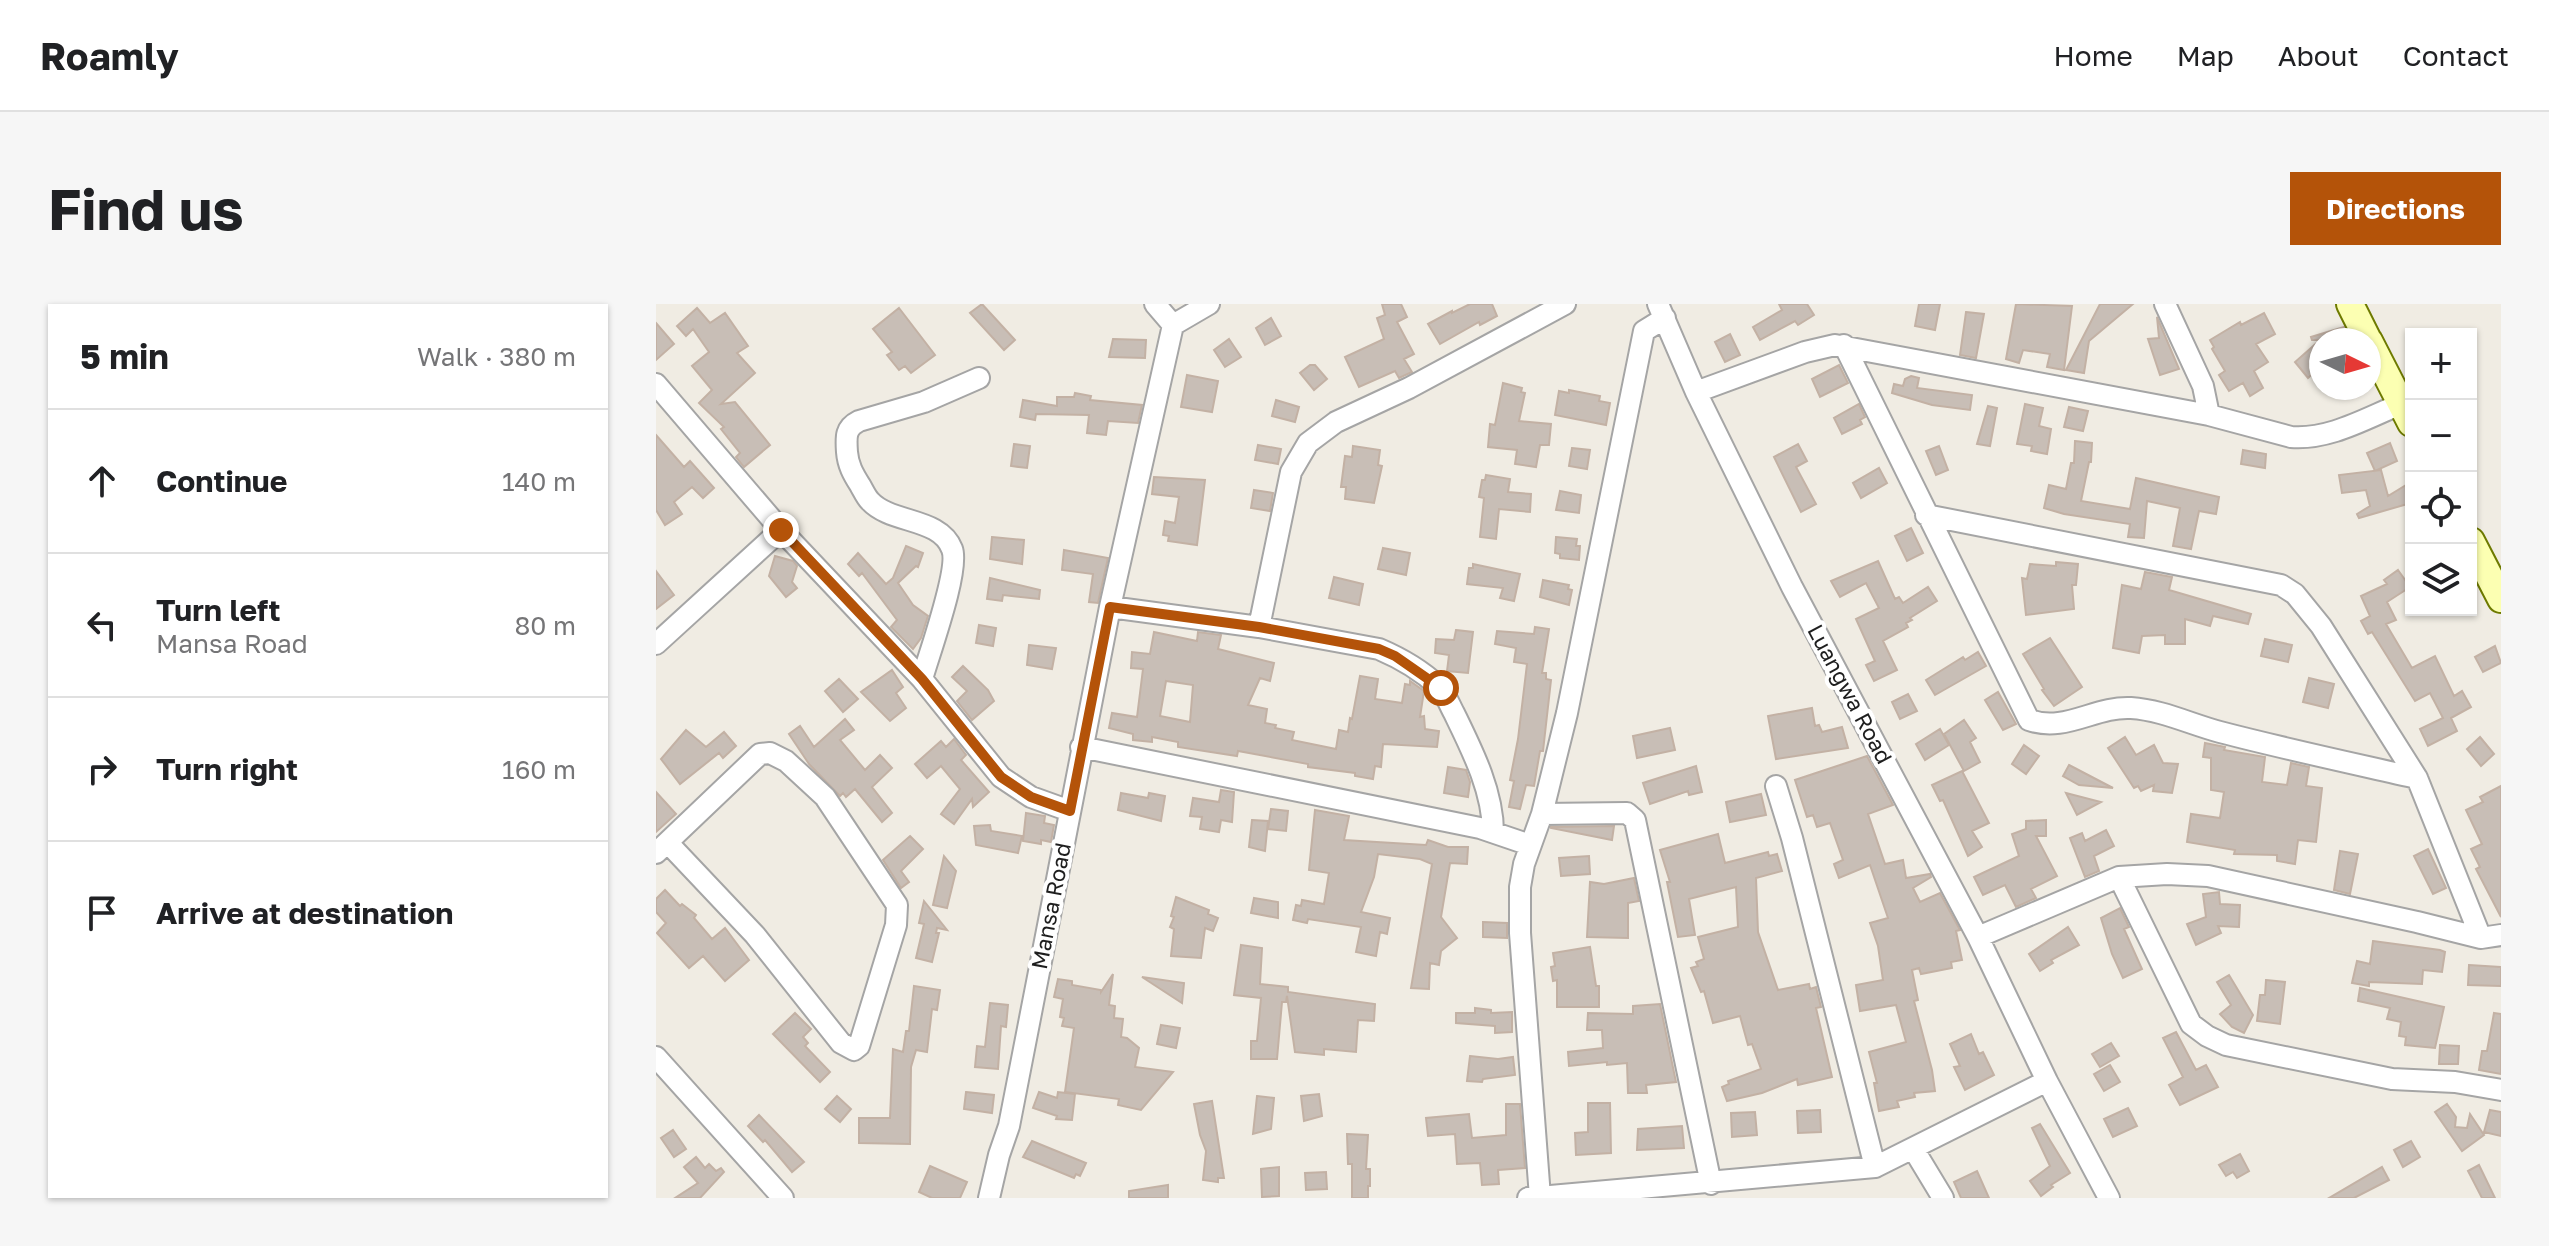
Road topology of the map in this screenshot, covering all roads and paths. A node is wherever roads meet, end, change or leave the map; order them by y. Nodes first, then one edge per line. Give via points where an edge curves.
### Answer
1 (1155, 304) edge
2 (1209, 304) edge
3 (1565, 304) edge
4 (2165, 304) edge
5 (2350, 304) edge
6 (1662, 311) edge
7 (1173, 325) junction
8 (2362, 328) edge
9 (1844, 345) junction
10 (2381, 365) edge
11 (979, 378) dead end
12 (656, 384) edge
13 (1696, 392) junction
14 (2405, 412) edge
15 (2405, 414) edge
16 (2209, 415) junction
17 (1926, 515) junction
18 (781, 530) junction
19 (2473, 544) edge
20 (2501, 599) edge
21 (1110, 607) junction
22 (1259, 627) junction
23 (656, 644) edge
24 (922, 679) junction
25 (1081, 747) junction
26 (2417, 778) junction
27 (1776, 786) dead end
28 (1070, 811) junction
29 (1542, 814) junction
30 (1493, 832) junction
31 (1530, 845) junction
32 (662, 848) edge
33 (2119, 877) junction
34 (2491, 936) edge
35 (1978, 937) junction
36 (656, 1057) edge
37 (2047, 1081) junction
38 (2501, 1090) edge
39 (1914, 1150) junction
40 (1875, 1167) junction
41 (1711, 1184) junction
42 (1540, 1197) edge
43 (783, 1198) edge
44 (989, 1198) edge
45 (1528, 1198) edge
46 (1943, 1198) edge
47 (2109, 1198) edge

1 - 7 street
2 - 7 street
3 - 22 street via 1336,422 1308,443 1291,472
4 - 16 street via 2203,386
5 - 8 main road
6 - 13 street, Luangwa Road
6 - 29 street via 1644,331 1593,594
7 - 21 street, Mansa Road
9 - 13 street via 1805,352
9 - 16 street
9 - 17 street
10 - 14 main road
11 - 24 street via 924,402 859,421 847,432 847,460 870,502 938,532 954,551
12 - 18 street
13 - 35 street, Luangwa Road via 1792,587
15 - 16 street via 2305,438
17 - 26 street via 2281,585 2321,626
17 - 26 street via 2029,720 2062,723 2095,712 2142,710
18 - 23 street
18 - 24 street
19 - 20 main road
21 - 22 street
21 - 25 street, Mansa Road
22 - 30 street via 1379,649 1441,688 1481,774
24 - 28 street via 1001,777 1031,797
25 - 28 street, Mansa Road
25 - 30 street
26 - 34 street
27 - 40 street
28 - 44 street, Mansa Road via 1009,1126
29 - 31 street
29 - 41 street via 1627,813 1635,820
30 - 31 street
31 - 42 street via 1520,887 1520,933
32 - 32 street via 755,935 841,1043 854,1050 859,1046 896,925 897,905 825,797 786,761 760,754
33 - 34 street via 2208,876
33 - 35 street
33 - 38 street via 2191,1024 2207,1036 2226,1045 2392,1079
35 - 37 street, Luangwa Road
36 - 43 street
37 - 39 street
37 - 47 street, Luangwa Road
39 - 40 street
39 - 46 street
40 - 41 street
41 - 42 street
42 - 45 street

